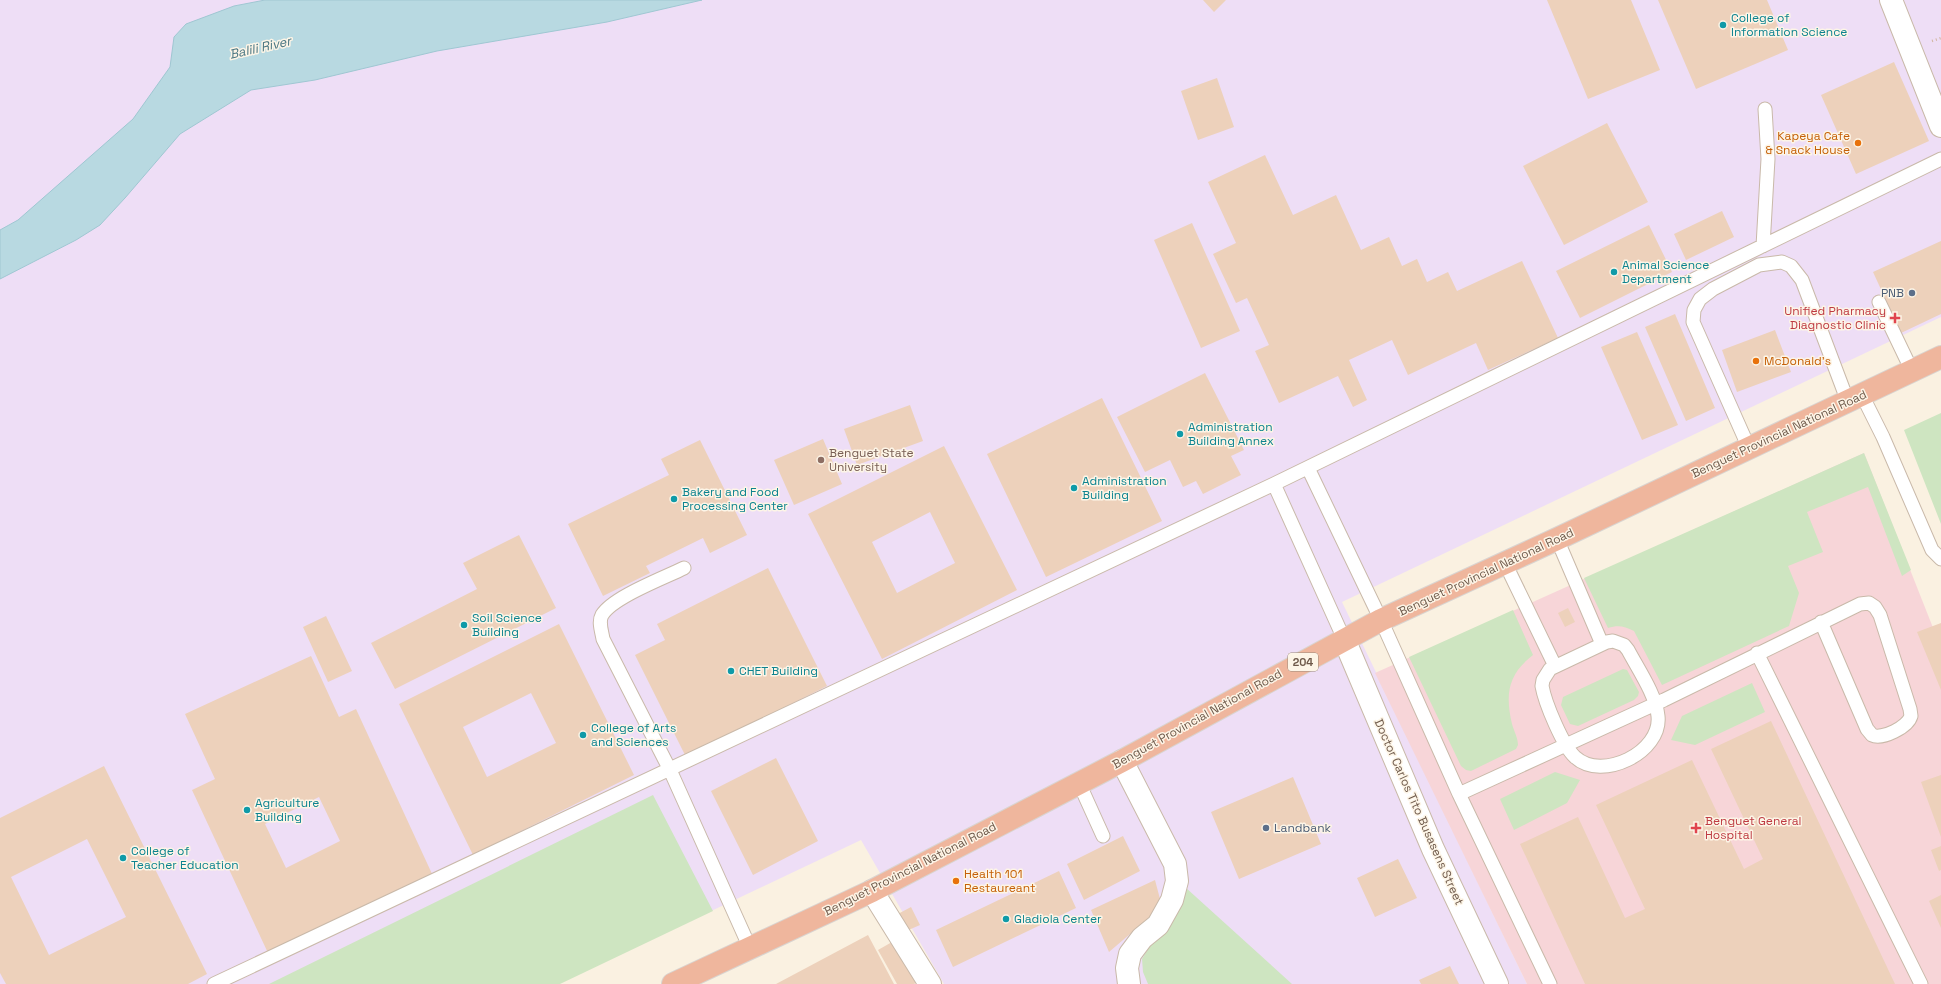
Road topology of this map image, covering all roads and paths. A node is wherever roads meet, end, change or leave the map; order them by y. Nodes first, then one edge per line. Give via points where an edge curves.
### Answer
1 (1891, 0) edge
2 (1765, 109) dead end
3 (1941, 126) edge
4 (1941, 159) edge
5 (1762, 246) junction
6 (1879, 302) dead end
7 (1941, 357) edge
8 (1912, 371) junction
9 (1855, 398) junction
10 (1748, 448) junction
11 (1308, 468) junction
12 (1274, 484) junction
13 (1557, 539) junction
14 (1941, 559) edge
15 (1505, 563) junction
16 (684, 568) dead end
17 (1381, 620) junction
18 (1821, 622) junction
19 (1344, 639) junction
20 (1602, 644) junction
21 (1757, 653) junction
22 (1555, 666) junction
23 (1655, 703) junction
24 (1565, 745) junction
25 (1122, 761) junction
26 (670, 770) junction
27 (1079, 783) junction
28 (1459, 794) junction
29 (1103, 836) dead end
30 (872, 891) junction
31 (750, 948) junction
32 (214, 984) edge
33 (672, 984) edge
34 (930, 984) edge
35 (1129, 984) edge
36 (1497, 984) edge
37 (1550, 984) edge
38 (1921, 984) edge

1 - 3 street
2 - 5 lane via 1768,159
4 - 5 lane
5 - 11 lane
6 - 8 lane
7 - 8 highway, Benguet Provincial National Road / 204
8 - 9 highway, Benguet Provincial National Road / 204
9 - 10 highway, Benguet Provincial National Road / 204
9 - 10 lane via 1802,280 1791,266 1782,262 1759,265 1700,298 1694,310 1693,322
9 - 14 lane via 1883,437 1932,550
10 - 13 highway, Benguet Provincial National Road / 204
11 - 12 lane
11 - 17 lane
12 - 19 lane
12 - 26 lane
13 - 15 highway, Benguet Provincial National Road / 204
13 - 20 lane
15 - 17 highway, Benguet Provincial National Road / 204
15 - 22 lane
16 - 26 lane via 612,604 602,616 600,626 603,640
17 - 19 highway, Benguet Provincial National Road / 204
17 - 28 lane
18 - 18 lane via 1860,604 1868,603 1875,607 1880,615 1910,709 1911,716 1905,724 1882,737 1872,735 1867,729
18 - 21 lane
19 - 25 highway, Benguet Provincial National Road / 204
19 - 36 street, Doctor Carlos Tito Busasens Street via 1434,849
20 - 22 lane
20 - 23 lane via 1613,641 1624,645
21 - 23 lane
21 - 38 lane
22 - 24 lane via 1546,674 1542,686
23 - 24 lane
23 - 24 lane via 1658,728 1654,739 1644,749 1622,762 1607,766 1590,764 1575,758
24 - 28 lane
25 - 27 highway, Benguet Provincial National Road / 204
25 - 35 street via 1175,864 1177,881 1172,900 1158,925 1142,938 1130,954 1127,968
26 - 31 lane
26 - 32 lane
27 - 29 lane
27 - 30 highway, Benguet Provincial National Road / 204
28 - 37 lane
30 - 31 highway, Benguet Provincial National Road / 204
30 - 34 street
31 - 33 highway, Benguet Provincial National Road / 204

